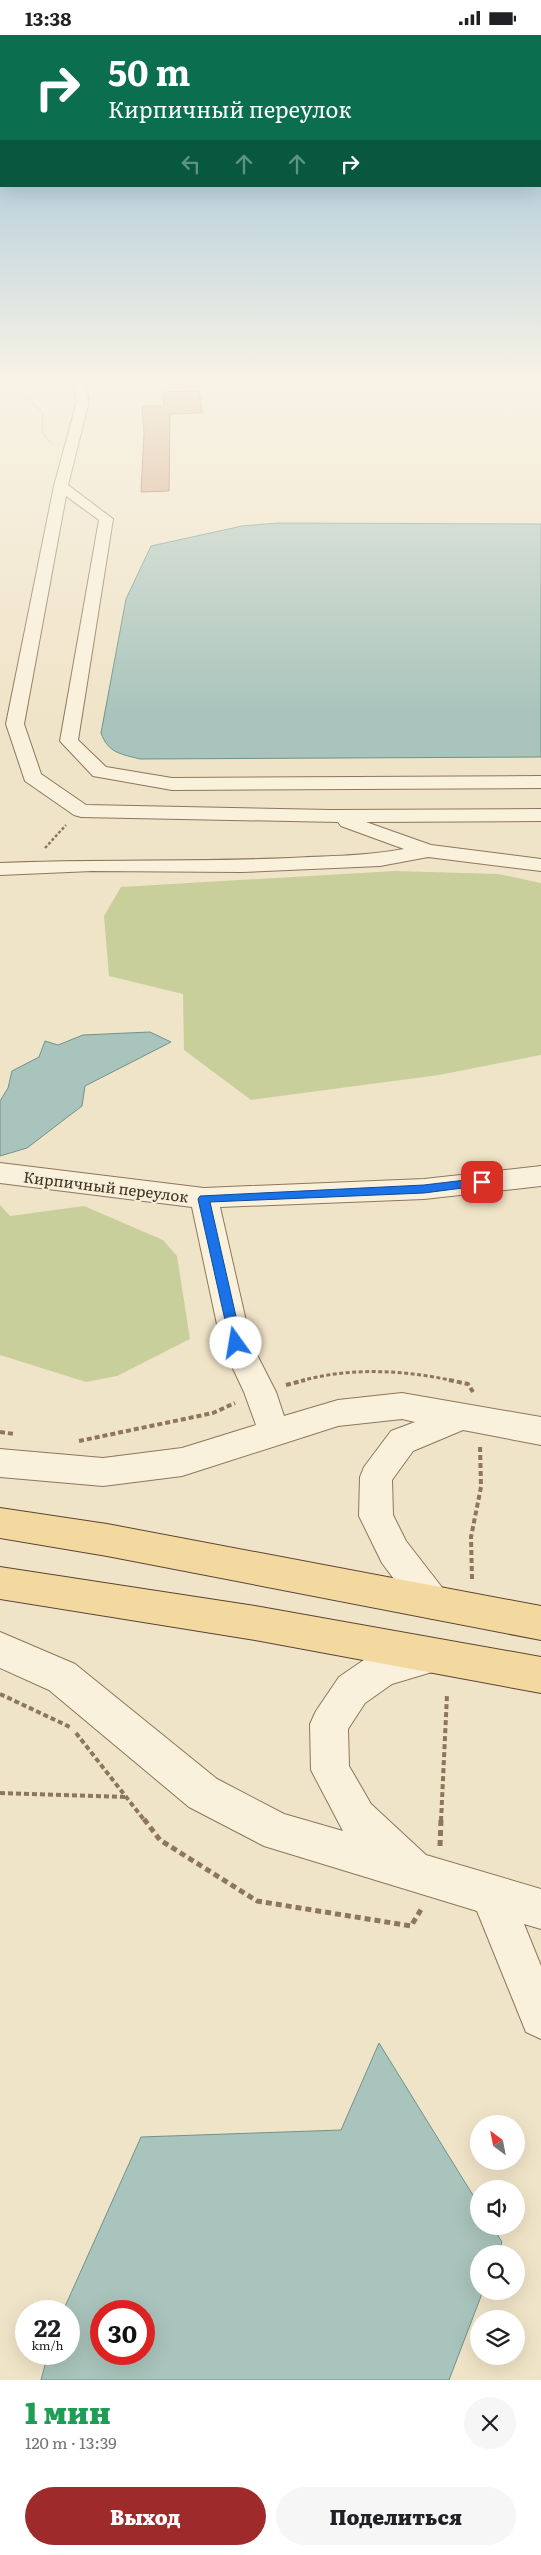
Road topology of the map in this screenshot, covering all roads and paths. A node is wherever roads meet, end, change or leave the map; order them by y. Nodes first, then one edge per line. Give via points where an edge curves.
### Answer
1 (60, 493) edge
2 (71, 493) edge
3 (541, 782) edge
4 (81, 811) junction
5 (541, 815) edge
6 (331, 816) junction
7 (428, 851) junction
8 (539, 864) edge
9 (5, 868) edge
10 (0, 1173) edge
11 (541, 1176) edge
12 (204, 1199) junction
13 (462, 1417) junction
14 (541, 1431) edge
15 (275, 1434) junction
16 (0, 1463) edge
17 (0, 1523) edge
18 (0, 1583) edge
19 (432, 1602) junction
20 (541, 1623) edge
21 (0, 1649) edge
22 (437, 1655) junction
23 (541, 1675) edge
24 (0, 1793) edge
25 (126, 1797) dead end
26 (415, 1870) junction
27 (491, 1895) junction
28 (541, 1909) edge
29 (541, 2017) edge

1 - 4 street via 15,724 32,777
2 - 3 street via 106,519 69,741 100,772 172,784
4 - 6 street
4 - 9 path via 45,848
5 - 6 street
6 - 7 street
7 - 8 street
7 - 9 street via 380,860 252,866
10 - 12 street, Кирпичный переулок
11 - 12 street, Кирпичный переулок via 424,1189
12 - 15 street via 236,1343 260,1392
13 - 14 street
13 - 15 street via 402,1406 338,1413
13 - 19 street via 402,1441 376,1477 376,1516 394,1552
15 - 16 street via 182,1462 103,1471
17 - 19 main road via 107,1540
18 - 22 main road
19 - 20 main road
21 - 26 street via 62,1677 203,1793 278,1832
22 - 23 main road
22 - 26 street via 384,1668 352,1690 329,1724 330,1770 357,1818
24 - 25 path
26 - 27 street
27 - 28 street
27 - 29 street

